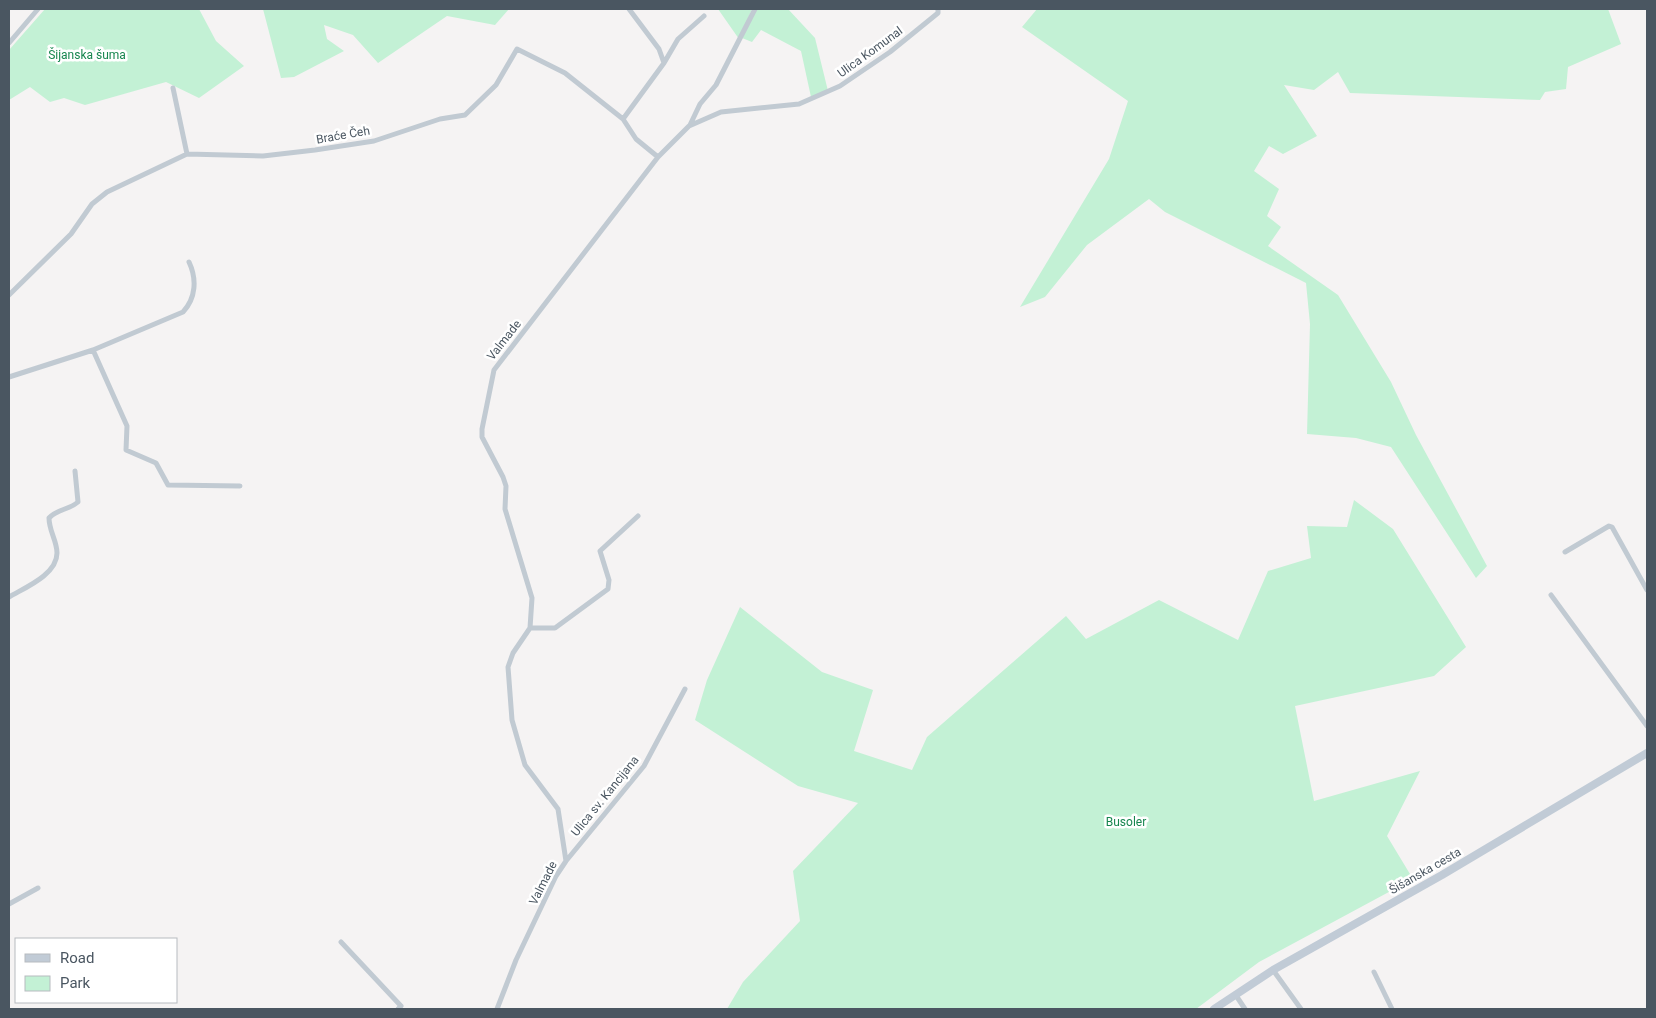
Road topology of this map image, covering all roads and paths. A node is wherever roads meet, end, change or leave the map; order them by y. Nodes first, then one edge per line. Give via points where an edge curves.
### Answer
1 (38, 9) edge
2 (629, 9) edge
3 (755, 9) edge
4 (938, 9) edge
5 (704, 16) dead end
6 (9, 43) edge
7 (664, 63) junction
8 (173, 88) dead end
9 (622, 119) junction
10 (689, 126) junction
11 (187, 154) junction
12 (658, 157) junction
13 (189, 262) dead end
14 (9, 295) edge
15 (93, 350) junction
16 (9, 378) edge
17 (75, 471) dead end
18 (240, 486) dead end
19 (638, 516) dead end
20 (1565, 552) dead end
21 (1647, 590) edge
22 (1551, 595) dead end
23 (9, 598) edge
24 (530, 628) junction
25 (685, 689) dead end
26 (1647, 726) edge
27 (1647, 753) edge
28 (566, 861) junction
29 (38, 888) dead end
30 (9, 904) edge
31 (341, 942) dead end
32 (1274, 970) junction
33 (1374, 972) dead end
34 (1235, 994) junction
35 (398, 1009) edge
36 (497, 1009) edge
37 (1214, 1009) edge
38 (1245, 1009) edge
39 (1300, 1009) edge
40 (1391, 1009) edge

1 - 6 street
2 - 7 street via 659,49
3 - 10 street, Ulica Komunal via 716,85 700,104
4 - 10 street, Ulica Komunal via 938,13 890,52 840,86 799,104 721,112
5 - 7 street via 678,39
7 - 9 street
8 - 11 street
9 - 11 street, Braće Čeh via 565,73 517,49 496,85 465,115 440,118 374,141 315,150 263,156
9 - 12 street, Braće Čeh via 636,139
10 - 12 street, Ulica Komunal
11 - 14 street, Braće Čeh via 107,192 92,204 71,234
12 - 24 street, Valmade via 494,370 482,437 506,486 505,509 532,598
13 - 15 street via 195,275 191,303 184,312
15 - 16 street
15 - 18 street via 127,426 126,450 156,463 168,485
17 - 23 street via 78,502 54,512 49,518 57,552 56,563 42,577
19 - 24 street via 600,551 609,580 608,589 555,628
20 - 21 street via 1612,527
22 - 26 street
24 - 28 street, Valmade via 513,653 508,667 512,720 525,766 558,809
25 - 28 street, Ulica sv. Kancijana via 644,766
27 - 32 main road, Šišanska cesta
28 - 36 street, Valmade via 516,960
29 - 30 street
31 - 35 street via 401,1006
32 - 34 main road, Šišanska cesta
32 - 39 street
33 - 40 street
34 - 37 main road, Šišanska cesta
34 - 38 street

